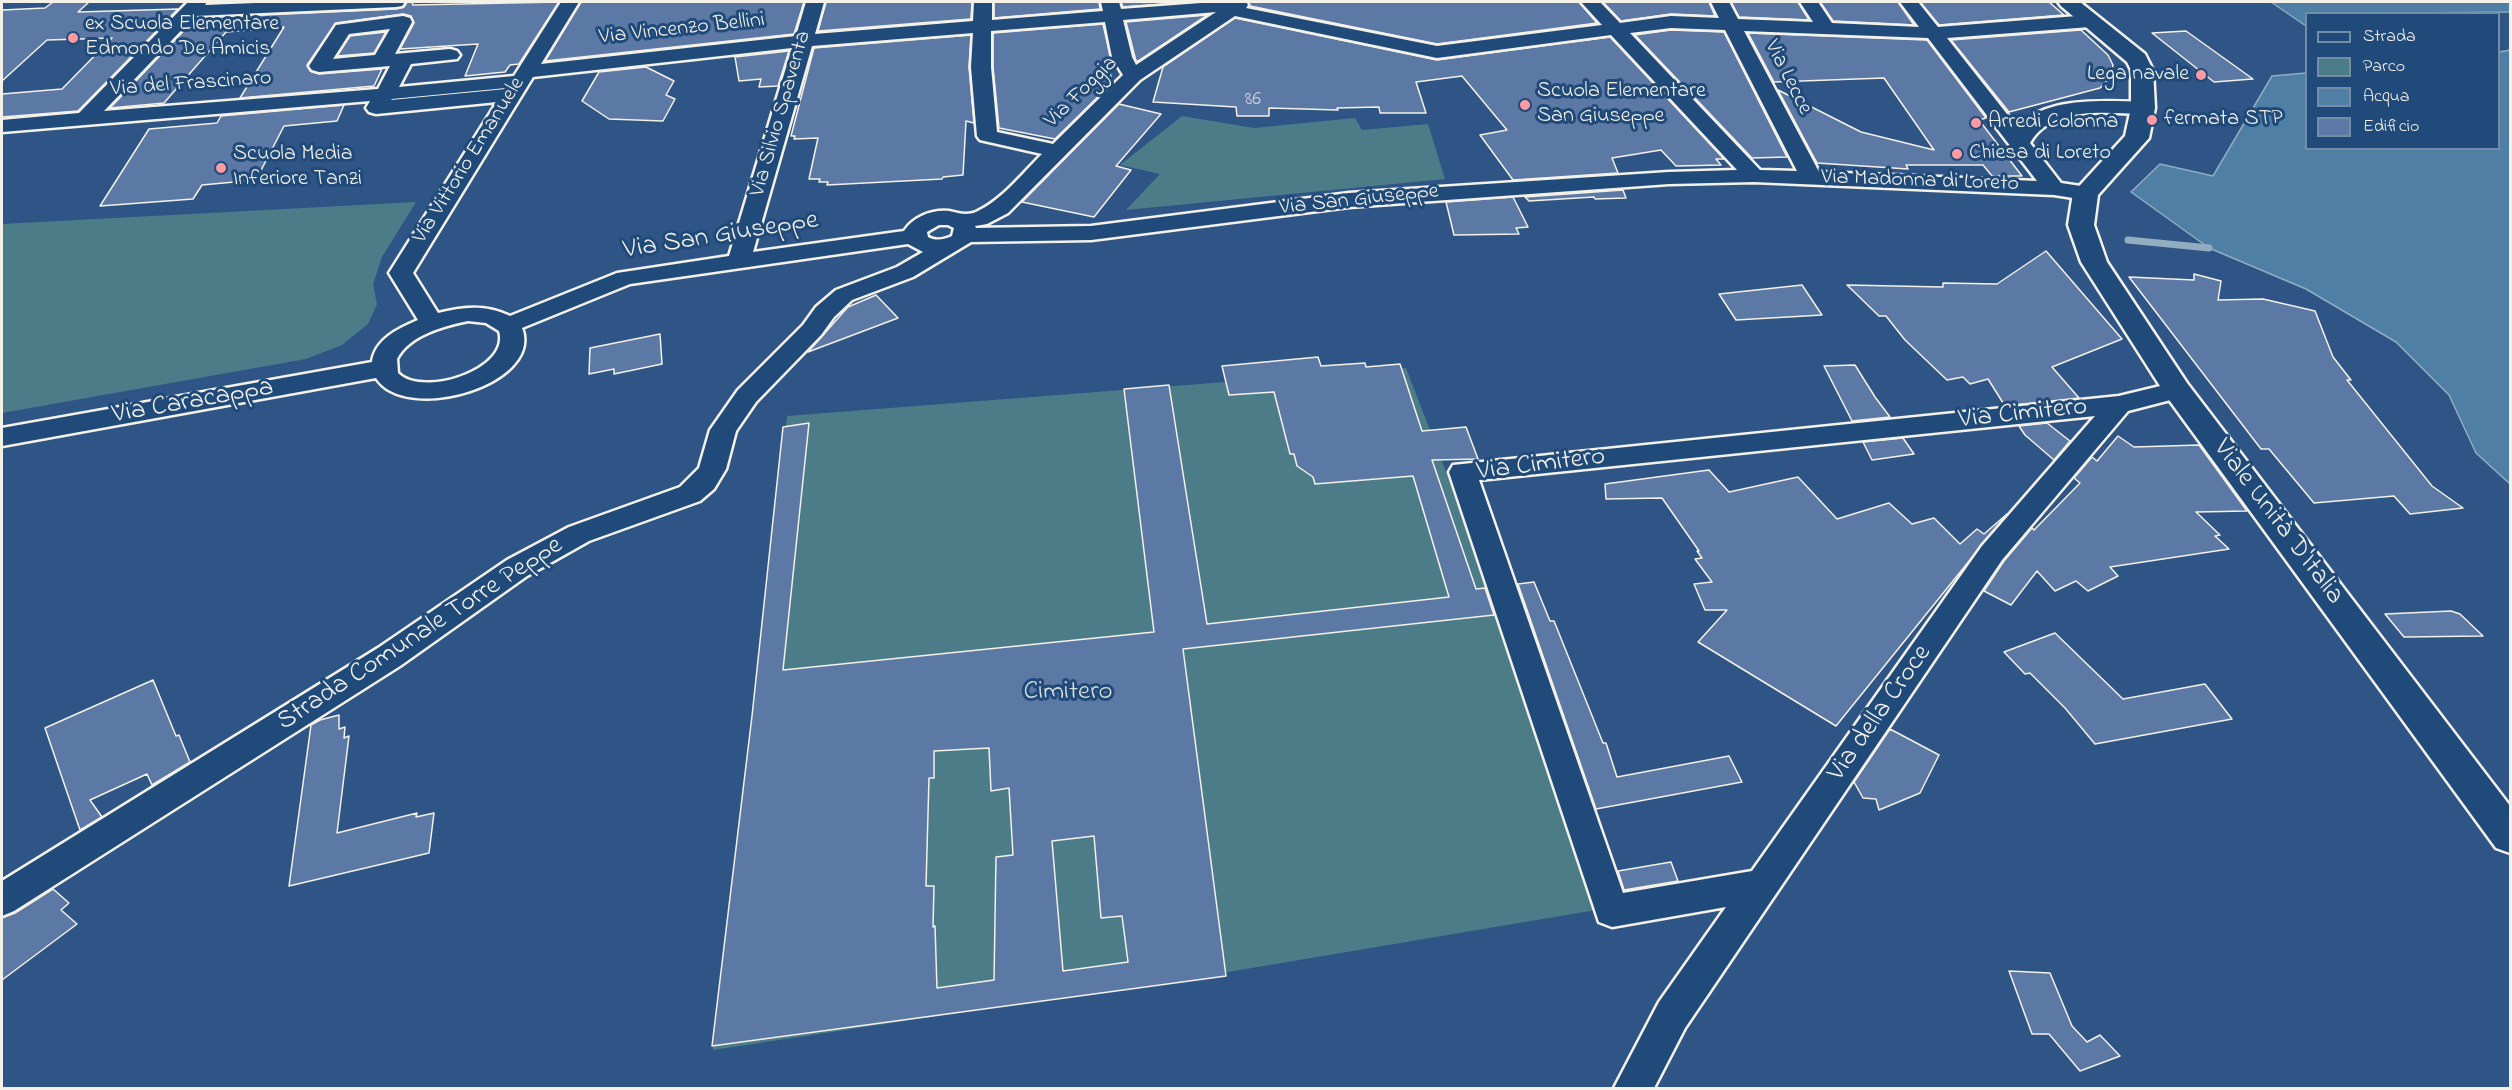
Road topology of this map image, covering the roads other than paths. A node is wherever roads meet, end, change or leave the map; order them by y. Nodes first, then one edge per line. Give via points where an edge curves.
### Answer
1 (396, 2) edge
2 (570, 2) edge
3 (814, 2) edge
4 (983, 2) edge
5 (1590, 2) edge
6 (1720, 2) edge
7 (1809, 2) edge
8 (1909, 2) edge
9 (2068, 2) edge
10 (301, 4) edge
11 (1238, 5) edge
12 (194, 6) edge
13 (1111, 9) edge
14 (2090, 21) junction
15 (1732, 24) junction
16 (982, 26) junction
17 (1826, 28) junction
18 (1616, 29) junction
19 (1932, 33) junction
20 (803, 41) junction
21 (450, 54) dead end
22 (403, 60) junction
23 (381, 62) dead end
24 (1133, 76) junction
25 (518, 83) junction
26 (385, 94) junction
27 (2143, 108) junction
28 (87, 117) junction
29 (2, 126) edge
30 (2019, 143) junction
31 (1056, 151) junction
32 (1754, 176) junction
33 (1811, 177) junction
34 (2054, 188) junction
35 (2086, 193) junction
36 (957, 234) junction
37 (740, 262) junction
38 (431, 322) junction
39 (508, 325) junction
40 (384, 368) junction
41 (2177, 390) junction
42 (2120, 405) junction
43 (2, 436) edge
44 (2511, 836) edge
45 (1762, 885) junction
46 (2, 900) edge
47 (1633, 1089) edge

1 - 10 street
2 - 25 street, Via Vittorio Emanuele
3 - 20 street, Via Silvio Spaventa
4 - 16 street
5 - 18 street
6 - 15 street, Via Lecce
7 - 17 street
8 - 19 street
9 - 14 street
10 - 12 street
11 - 13 street, Via Vincenzo Bellini
11 - 18 street, Via Vincenzo Bellini via 1437,52
11 - 24 street, Via Foggia
12 - 28 street
13 - 16 street, Via Vincenzo Bellini
13 - 24 street via 1122,57
14 - 19 street, Via Vincenzo Bellini
14 - 27 street via 2137,59 2142,70
15 - 17 street, Via Vincenzo Bellini
15 - 18 street, Via Vincenzo Bellini via 1671,22
15 - 33 street, Via Lecce
16 - 20 street, Via Vincenzo Bellini
16 - 31 street via 987,136
17 - 19 street, Via Vincenzo Bellini
18 - 32 street
19 - 30 street
20 - 25 street, Via Vincenzo Bellini
20 - 37 street, Via Silvio Spaventa
21 - 22 street
22 - 23 street
22 - 26 street
24 - 31 street, Via Foggia
25 - 26 street, Via del Frascinaro
25 - 38 street, Via Vittorio Emanuele via 401,273
26 - 28 street, Via del Frascinaro
27 - 30 street via 2070,109 2044,117 2023,132
27 - 35 street via 2137,138
28 - 29 street, Via del Frascinaro
30 - 34 street
31 - 36 street, Via Foggia via 1000,208
32 - 33 street, Via Madonna di Loreto
32 - 36 street, Via San Giuseppe via 1440,192 1091,232
33 - 34 street, Via Madonna di Loreto
34 - 35 street, Via Madonna di Loreto
35 - 41 street, Viale Unità D'Italia via 2082,225 2094,262
36 - 37 street, Via San Giuseppe via 929,247 914,236
36 - 46 street, Strada Comunale Torre Peppe via 905,272 844,295 825,312 747,396 723,430 712,469 690,494 579,534 517,568 379,663
37 - 39 street, Via San Giuseppe via 625,278
38 - 39 street via 468,314 498,318
38 - 40 street via 396,342
39 - 40 street via 514,336 512,349 502,362 465,384 419,391 401,387 389,379
40 - 43 street, Via Caracappa
41 - 42 street
41 - 44 street, Viale Unità D'Italia
42 - 45 street, Via della Croce via 1992,553
42 - 45 street, Via Cimitero via 1464,472 1612,911
45 - 47 street, Via della Croce via 1672,1015

